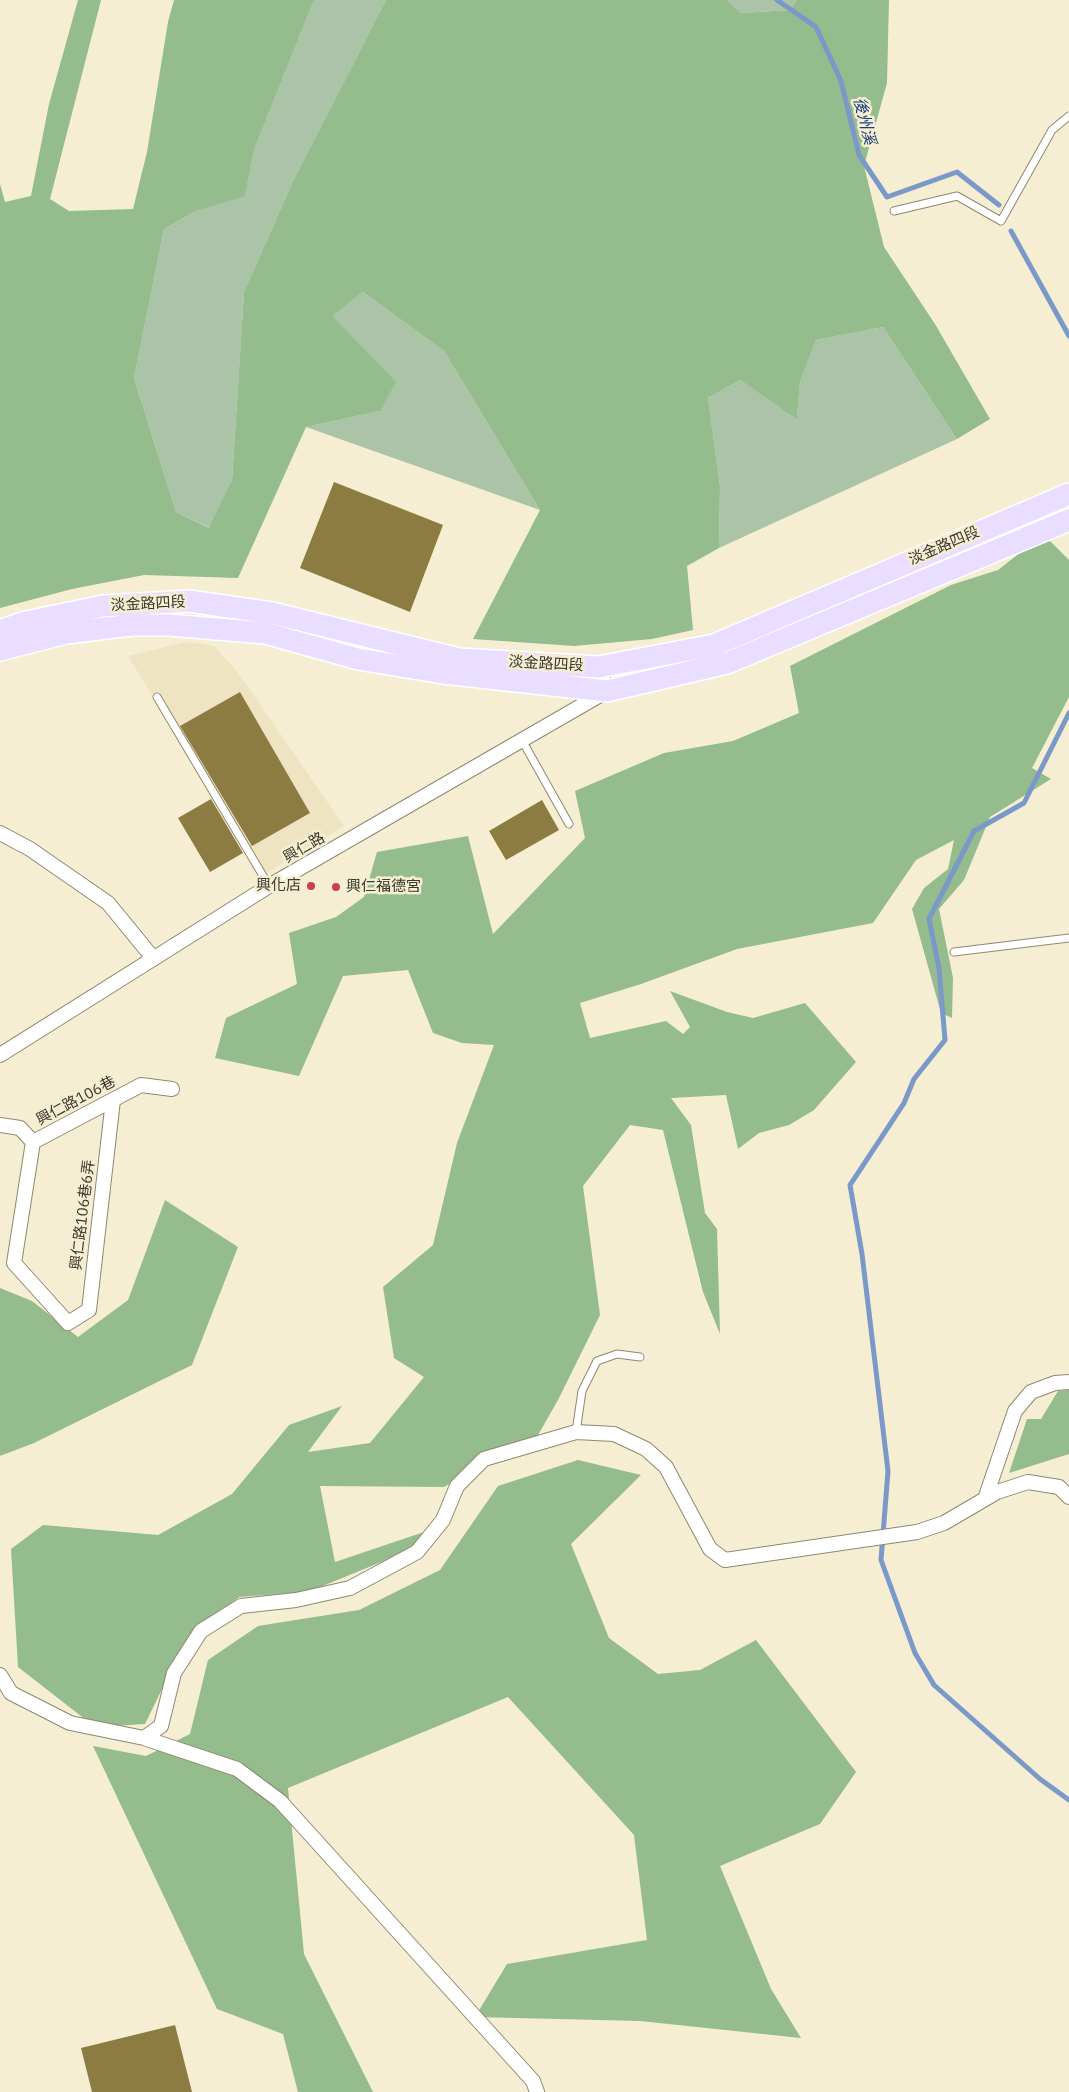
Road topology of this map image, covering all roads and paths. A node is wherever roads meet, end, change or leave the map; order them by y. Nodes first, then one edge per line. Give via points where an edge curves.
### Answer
1 (1069, 116) edge
2 (894, 211) dead end
3 (1069, 494) edge
4 (1069, 520) edge
5 (0, 631) edge
6 (0, 650) edge
7 (599, 667) junction
8 (606, 691) junction
9 (157, 697) dead end
10 (523, 742) junction
11 (569, 824) dead end
12 (0, 833) edge
13 (269, 886) junction
14 (1069, 938) edge
15 (954, 952) dead end
16 (153, 958) junction
17 (0, 1055) edge
18 (172, 1089) dead end
19 (113, 1100) junction
20 (0, 1125) edge
21 (33, 1142) junction
22 (640, 1357) dead end
23 (1069, 1382) edge
24 (576, 1432) junction
25 (1069, 1497) edge
26 (985, 1499) junction
27 (0, 1675) edge
28 (144, 1738) junction
29 (536, 2092) edge

1 - 2 lane via 1052,130 1001,221 957,196
3 - 7 main road, 淡金路四段 via 714,645
4 - 8 main road, 淡金路四段 via 727,663
5 - 7 main road, 淡金路四段 via 22,623 103,606 188,601 272,613 459,659
6 - 8 main road, 淡金路四段 via 66,633 132,625 169,625 265,632 358,659 443,673
7 - 8 street
8 - 10 street, 興仁路
9 - 13 lane
10 - 11 lane
10 - 13 street, 興仁路
12 - 16 street via 30,849 108,903
13 - 16 street, 興仁路
14 - 15 lane
16 - 17 street, 興仁路
18 - 19 street, 興仁路106巷 via 141,1085
19 - 21 street, 興仁路106巷
19 - 21 street, 興仁路106巷6弄 via 89,1310 68,1323 14,1263
20 - 21 street, 興仁路106巷 via 20,1128
22 - 24 lane via 617,1354 598,1361 582,1392
23 - 26 street via 1055,1383 1031,1392 1015,1411
24 - 26 street via 614,1434 646,1449 666,1467 710,1549 725,1560 917,1532 944,1523
24 - 28 street via 484,1459 457,1486 443,1520 417,1552 350,1588 296,1600 241,1606 201,1631 174,1674 161,1726
25 - 26 street via 1060,1487 1028,1482
27 - 28 street via 11,1693 70,1723
28 - 29 street via 237,1769 280,1801 533,2081

